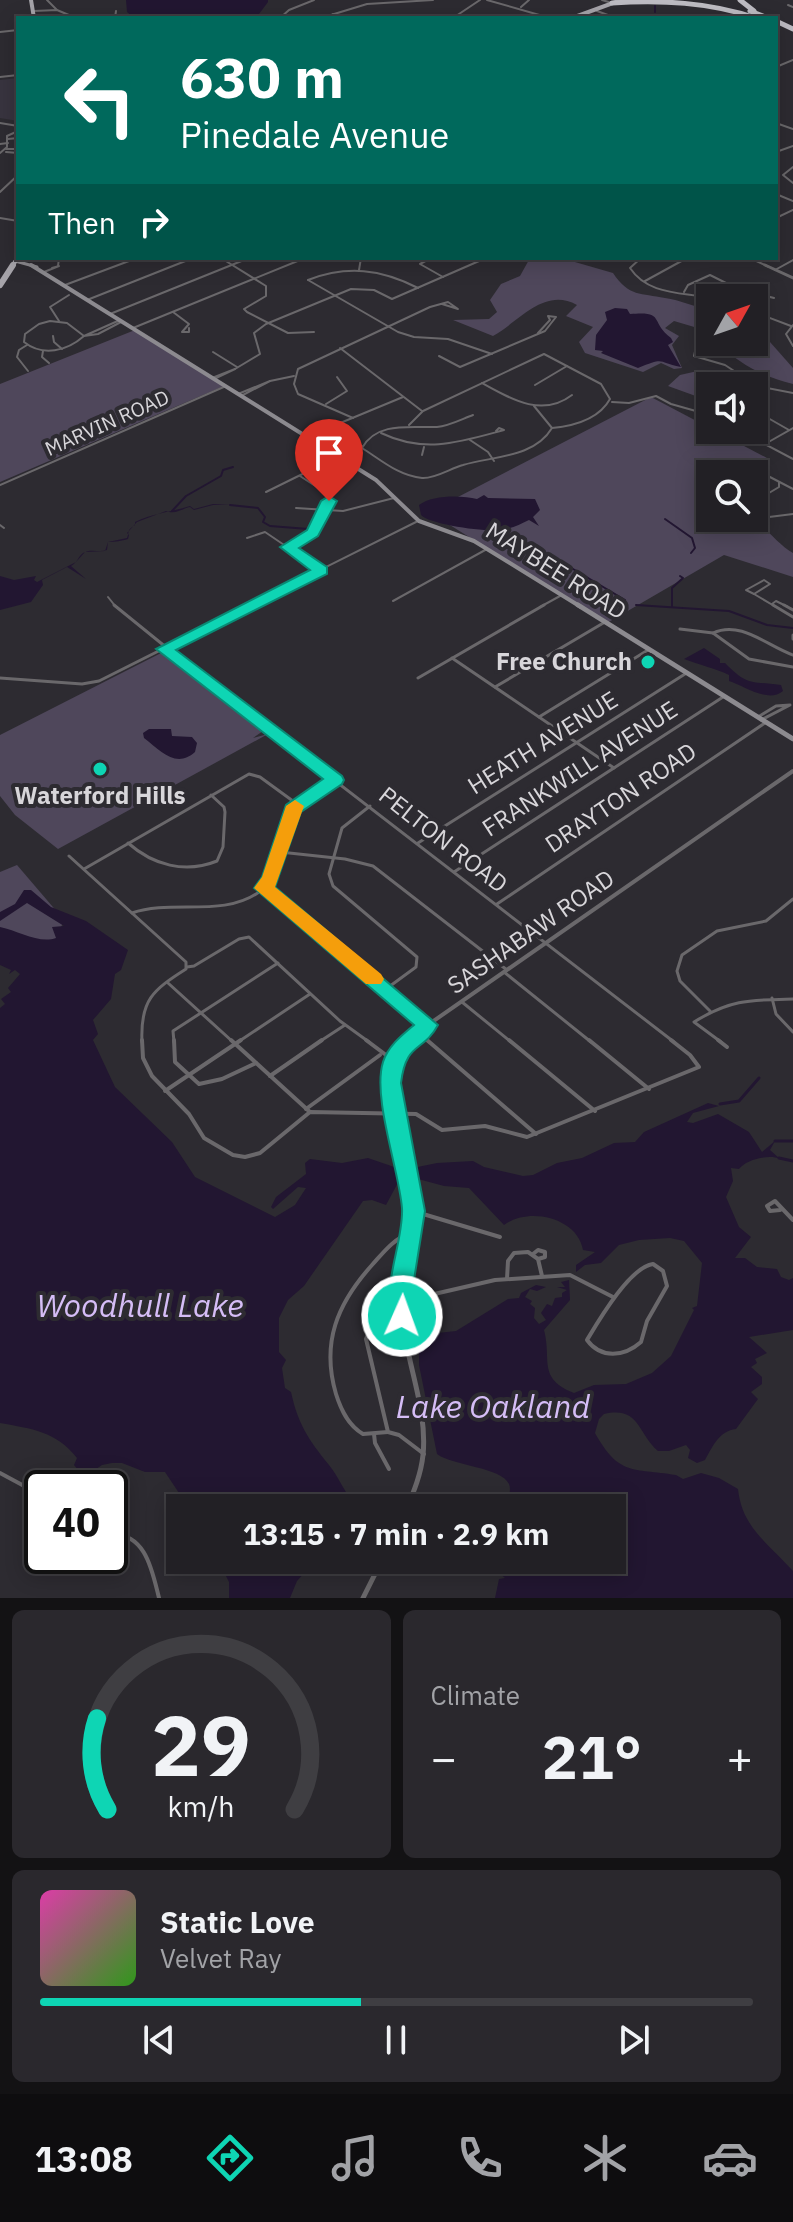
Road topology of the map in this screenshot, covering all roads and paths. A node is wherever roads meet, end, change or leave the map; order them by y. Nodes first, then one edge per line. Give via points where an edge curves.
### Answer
1 (31, 0) edge
2 (47, 0) edge
3 (314, 0) edge
4 (364, 0) edge
5 (433, 0) edge
6 (480, 0) edge
7 (487, 0) edge
8 (529, 0) edge
9 (602, 0) edge
10 (621, 0) edge
11 (716, 0) edge
12 (612, 3) junction
13 (739, 3) edge
14 (366, 5) junction
15 (788, 5) dead end
16 (521, 7) junction
17 (793, 7) edge
18 (57, 10) junction
19 (594, 10) junction
20 (33, 11) junction
21 (116, 11) dead end
22 (333, 14) junction
23 (34, 16) edge
24 (71, 16) edge
25 (115, 16) edge
26 (282, 16) edge
27 (327, 16) edge
28 (338, 16) edge
29 (456, 16) edge
30 (545, 16) edge
31 (578, 16) edge
32 (610, 16) edge
33 (750, 16) edge
34 (752, 16) edge
35 (765, 16) edge
36 (2, 134) edge
37 (6, 145) edge
38 (0, 146) edge
39 (793, 167) edge
40 (16, 177) edge
41 (793, 183) edge
42 (0, 192) edge
43 (16, 260) edge
44 (20, 260) edge
45 (59, 260) edge
46 (132, 260) edge
47 (188, 260) edge
48 (225, 260) edge
49 (244, 260) edge
50 (300, 260) edge
51 (361, 260) edge
52 (427, 260) edge
53 (481, 260) edge
54 (639, 260) edge
55 (685, 260) edge
56 (754, 260) edge
57 (793, 260) edge
58 (233, 264) junction
59 (359, 270) junction
60 (775, 270) junction
61 (44, 272) junction
62 (443, 277) junction
63 (257, 278) junction
64 (793, 278) edge
65 (643, 282) junction
66 (0, 285) edge
67 (65, 285) junction
68 (418, 288) junction
69 (684, 292) junction
70 (69, 295) dead end
71 (334, 295) junction
72 (696, 295) edge
73 (774, 298) dead end
74 (87, 300) junction
75 (442, 304) dead end
76 (173, 312) junction
77 (110, 314) junction
78 (768, 317) edge
79 (121, 320) junction
80 (59, 321) junction
81 (266, 324) junction
82 (549, 324) junction
83 (792, 325) edge
84 (388, 327) junction
85 (133, 328) junction
86 (189, 328) dead end
87 (314, 332) dead end
88 (53, 336) dead end
89 (84, 336) junction
90 (27, 345) junction
91 (793, 346) edge
92 (696, 347) edge
93 (340, 348) junction
94 (62, 349) junction
95 (43, 351) junction
96 (213, 352) dead end
97 (492, 354) junction
98 (439, 356) dead end
99 (49, 363) dead end
100 (567, 366) junction
101 (236, 368) junction
102 (28, 371) dead end
103 (735, 372) edge
104 (295, 376) junction
105 (337, 377) dead end
106 (213, 378) junction
107 (482, 383) junction
108 (535, 385) dead end
109 (226, 386) junction
110 (768, 388) edge
111 (793, 393) edge
112 (240, 395) junction
113 (572, 395) dead end
114 (403, 397) junction
115 (610, 402) junction
116 (326, 404) junction
117 (534, 406) junction
118 (423, 411) junction
119 (696, 411) edge
120 (473, 415) dead end
121 (353, 418) junction
122 (768, 418) dead end
123 (409, 425) junction
124 (333, 426) dead end
125 (552, 428) junction
126 (791, 429) edge
127 (496, 431) dead end
128 (381, 433) junction
129 (470, 440) junction
130 (768, 442) edge
131 (765, 444) edge
132 (362, 447) junction
133 (424, 447) junction
134 (422, 455) dead end
135 (339, 456) junction
136 (793, 459) edge
137 (494, 461) junction
138 (300, 476) junction
139 (768, 476) dead end
140 (779, 484) junction
141 (0, 485) edge
142 (793, 489) edge
143 (266, 492) dead end
144 (768, 492) edge
145 (396, 498) junction
146 (296, 508) dead end
147 (325, 510) junction
148 (793, 514) edge
149 (768, 516) edge
150 (419, 521) junction
151 (247, 538) dead end
152 (288, 547) junction
153 (487, 549) junction
154 (321, 570) junction
155 (561, 595) junction
156 (753, 595) junction
157 (108, 597) dead end
158 (393, 601) dead end
159 (770, 605) junction
160 (793, 610) edge
161 (793, 617) edge
162 (605, 622) junction
163 (680, 629) dead end
164 (713, 633) junction
165 (166, 648) junction
166 (649, 650) junction
167 (793, 655) edge
168 (452, 658) junction
169 (793, 667) edge
170 (686, 673) junction
171 (0, 678) edge
172 (418, 678) dead end
173 (495, 687) junction
174 (725, 696) junction
175 (792, 705) edge
176 (539, 717) junction
177 (762, 720) junction
178 (793, 739) edge
179 (576, 743) junction
180 (614, 768) junction
181 (793, 771) edge
182 (335, 780) junction
183 (211, 795) junction
184 (297, 804) junction
185 (370, 806) junction
186 (128, 843) junction
187 (418, 843) junction
188 (279, 852) junction
189 (69, 856) dead end
190 (333, 858) junction
191 (83, 869) junction
192 (454, 872) junction
193 (264, 888) junction
194 (793, 899) edge
195 (497, 904) junction
196 (132, 913) junction
197 (546, 943) junction
198 (278, 963) junction
199 (187, 967) junction
200 (506, 971) junction
201 (167, 982) junction
202 (386, 989) junction
203 (310, 994) junction
204 (772, 998) junction
205 (793, 999) edge
206 (462, 1002) junction
207 (710, 1011) junction
208 (201, 1012) junction
209 (345, 1025) junction
210 (428, 1025) junction
211 (793, 1032) edge
212 (418, 1033) junction
213 (235, 1044) junction
214 (727, 1047) dead end
215 (381, 1055) junction
216 (394, 1061) junction
217 (256, 1063) junction
218 (189, 1074) junction
219 (270, 1076) junction
220 (649, 1089) junction
221 (165, 1091) junction
222 (308, 1110) junction
223 (595, 1111) junction
224 (396, 1114) junction
225 (536, 1134) junction
226 (780, 1210) dead end
227 (413, 1211) junction
228 (793, 1220) edge
229 (411, 1234) junction
230 (500, 1237) dead end
231 (533, 1254) junction
232 (538, 1259) junction
233 (542, 1277) junction
234 (507, 1279) junction
235 (613, 1297) junction
236 (402, 1301) junction
237 (403, 1323) junction
238 (388, 1432) junction
239 (374, 1434) junction
240 (424, 1454) junction
241 (389, 1469) dead end
242 (0, 1473) edge
243 (24, 1486) edge
244 (413, 1494) edge
245 (128, 1535) edge
246 (375, 1574) edge
247 (159, 1598) edge
248 (363, 1598) edge

1 - 20 main road
2 - 18 street
3 - 26 street
4 - 14 street
5 - 14 street
6 - 29 street
7 - 16 street
8 - 16 street
9 - 12 street
10 - 12 main road
11 - 34 highway
12 - 19 main road
12 - 33 highway via 706,3
13 - 35 highway
14 - 22 street
15 - 17 street
16 - 30 street
18 - 20 street
18 - 24 street
19 - 31 main road
19 - 32 street
20 - 23 main road
21 - 25 street
22 - 27 street
22 - 28 street
36 - 37 street
37 - 38 street
39 - 41 street via 783,175
40 - 42 street
43 - 66 main road
44 - 61 main road, MAYBEE ROAD
45 - 61 street via 58,266
46 - 67 street
47 - 74 street
48 - 58 street
49 - 58 street
50 - 63 street
51 - 59 street
52 - 62 street via 420,264
53 - 62 street
54 - 65 street via 630,268
55 - 65 street
56 - 60 street
57 - 60 street
58 - 63 street
58 - 77 street
59 - 68 street via 392,274
59 - 71 street via 328,272 308,280
60 - 64 street
61 - 67 main road, MAYBEE ROAD
62 - 68 street
63 - 76 street
63 - 81 street via 267,294 244,309
65 - 69 street
67 - 74 main road, MAYBEE ROAD
68 - 71 street via 392,299 365,288
69 - 72 street
69 - 73 street via 710,275
70 - 80 street via 50,307
71 - 81 street
71 - 84 street
74 - 77 main road, MAYBEE ROAD
75 - 84 street
76 - 85 street
76 - 86 street
77 - 79 main road, MAYBEE ROAD
78 - 83 street
79 - 85 main road, MAYBEE ROAD
79 - 89 street
80 - 89 street
80 - 90 street via 28,331
81 - 87 street via 293,335
81 - 101 street via 254,333 260,354
82 - 82 street via 555,319 554,315 548,316
82 - 97 street
83 - 91 street via 786,338
84 - 93 street
84 - 97 street
85 - 106 main road, MAYBEE ROAD
88 - 94 street
89 - 94 street
90 - 95 street
90 - 102 street via 17,357
92 - 103 street via 694,356
93 - 104 street via 305,364
93 - 114 street
94 - 95 street
95 - 99 street
96 - 101 street
97 - 98 street via 460,367
100 - 107 street via 542,355
100 - 108 street
100 - 115 street via 602,385
101 - 106 street
104 - 112 street
104 - 116 street via 298,394
105 - 116 street via 347,391
106 - 109 main road, MAYBEE ROAD
107 - 117 street
107 - 118 street
109 - 112 main road, MAYBEE ROAD
109 - 141 street, MARVIN ROAD
110 - 111 street
112 - 135 main road, MAYBEE ROAD
113 - 117 street via 566,401
114 - 118 street
114 - 121 street
115 - 119 street via 656,396
115 - 125 street via 577,422
116 - 121 street
117 - 125 street
118 - 123 street
120 - 123 street via 436,428
121 - 124 street
122 - 126 street
123 - 128 street
125 - 137 street via 546,438
126 - 130 street
127 - 129 street
128 - 132 street
128 - 133 street
129 - 133 street
129 - 137 street
131 - 136 street
132 - 135 street
132 - 137 street via 402,474 419,478
133 - 134 street
135 - 138 street
135 - 145 main road, MAYBEE ROAD
138 - 143 street
138 - 147 street via 326,493
139 - 140 street
140 - 142 street
140 - 144 street
145 - 147 street
145 - 150 main road, MAYBEE ROAD
146 - 147 street
147 - 152 street via 313,533
148 - 149 street
150 - 153 main road, MAYBEE ROAD
150 - 154 street
151 - 152 street via 265,532
152 - 154 street
153 - 155 main road, MAYBEE ROAD
153 - 158 street
154 - 165 street
155 - 162 main road, MAYBEE ROAD
155 - 168 street
156 - 156 street via 746,590 762,580 770,584
156 - 159 street
157 - 165 street, PELTON ROAD
159 - 160 street via 776,601
159 - 161 street
162 - 166 main road, MAYBEE ROAD
162 - 173 street
163 - 164 street
164 - 167 street via 720,628 741,632
164 - 169 street via 749,659
165 - 171 street via 91,684
165 - 182 street, PELTON ROAD
166 - 170 main road, MAYBEE ROAD
166 - 176 street
168 - 172 street
168 - 173 street
170 - 174 main road, MAYBEE ROAD
170 - 179 street, HEATH AVENUE
173 - 176 street
174 - 177 main road, MAYBEE ROAD
174 - 180 street, FRANKWILL AVENUE
175 - 177 street, DRAYTON ROAD via 775,708
176 - 179 street
177 - 178 main road, MAYBEE ROAD
177 - 195 street, DRAYTON ROAD
179 - 180 street
179 - 187 street, HEATH AVENUE
180 - 192 street, FRANKWILL AVENUE
181 - 197 street, SASHABAW ROAD
182 - 184 street
182 - 185 street, PELTON ROAD
183 - 184 street via 249,774
183 - 186 street
183 - 186 street via 225,812 222,856 212,864 161,865
184 - 188 street
185 - 187 street, PELTON ROAD
185 - 190 street via 344,825
186 - 191 street
187 - 192 street, PELTON ROAD
188 - 190 street
188 - 193 street
189 - 191 street
190 - 200 street via 380,869
190 - 202 street via 333,886 417,957 416,967
191 - 196 street
192 - 195 street, PELTON ROAD
193 - 196 street via 225,905 148,907
193 - 202 street
194 - 207 street via 759,924 717,931 678,960 680,981
195 - 197 street, PELTON ROAD
196 - 199 street
197 - 200 street, SASHABAW ROAD
197 - 220 street, PELTON ROAD via 699,1063
198 - 199 street via 245,936
198 - 203 street
198 - 208 street
199 - 201 street
200 - 206 street, SASHABAW ROAD
200 - 220 street
201 - 208 street
201 - 221 street via 155,989 146,1005 141,1031 147,1068
202 - 210 street
203 - 209 street
203 - 213 street
204 - 205 street
204 - 207 street via 739,1000
204 - 211 street via 776,1014
206 - 210 street, SASHABAW ROAD
206 - 223 street
207 - 214 street via 694,1022
208 - 213 street
208 - 218 street via 173,1031 175,1062
209 - 215 street
209 - 219 street
210 - 212 street, SASHABAW ROAD
212 - 216 street, SASHABAW ROAD
212 - 225 street
213 - 217 street
213 - 218 street
215 - 216 street
215 - 222 street
216 - 224 street
217 - 218 street via 206,1084
217 - 219 street
218 - 221 street
219 - 222 street
220 - 223 street
221 - 222 street via 204,1138 245,1157 260,1153
222 - 224 street
223 - 225 street
224 - 225 street via 421,1115 442,1130 485,1126 527,1137
224 - 227 street
226 - 228 street
227 - 229 street
227 - 230 street
229 - 236 street
229 - 239 street via 401,1236 362,1275 329,1332 331,1376 345,1416 358,1432
231 - 232 street
231 - 232 street via 545,1252
231 - 234 street via 514,1253
232 - 233 street
233 - 234 street
233 - 235 street via 570,1275
234 - 236 street
235 - 235 street via 587,1340 598,1351 624,1353 641,1342 667,1281 659,1267 644,1265
236 - 237 street
237 - 238 street via 370,1329 366,1335
237 - 240 street via 424,1424
238 - 239 street
238 - 240 street via 402,1435
239 - 241 street
240 - 244 street
242 - 243 street
245 - 247 street via 146,1556
246 - 248 street

